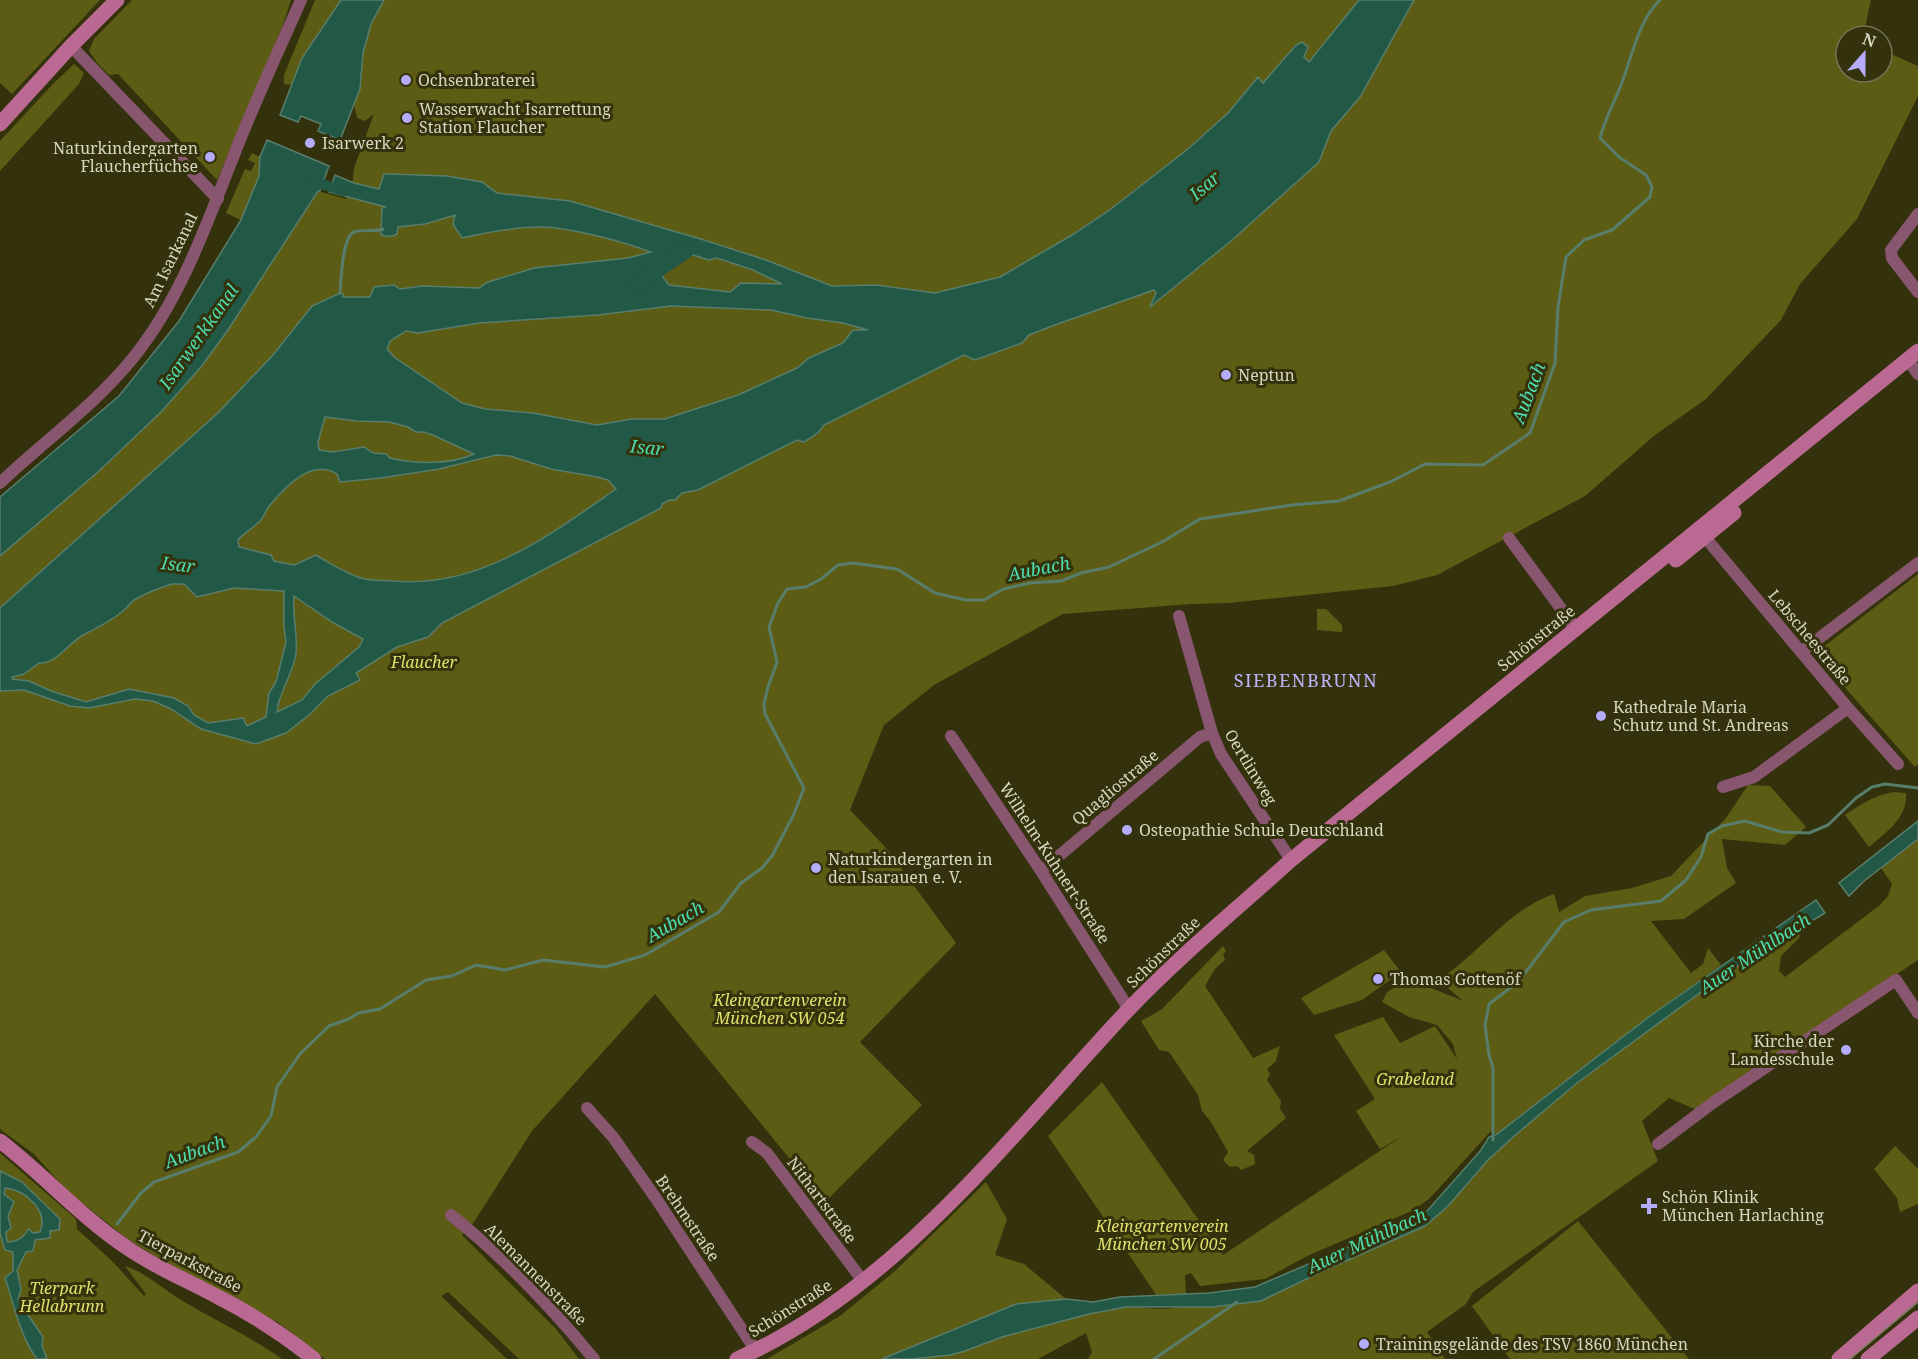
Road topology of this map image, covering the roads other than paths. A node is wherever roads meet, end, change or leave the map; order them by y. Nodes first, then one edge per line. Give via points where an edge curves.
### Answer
1 (117, 0) edge
2 (301, 0) edge
3 (71, 46) junction
4 (0, 124) edge
5 (218, 199) junction
6 (1918, 214) edge
7 (1918, 292) edge
8 (1915, 363) edge
9 (0, 483) edge
10 (1702, 533) junction
11 (1509, 538) dead end
12 (1918, 563) edge
13 (1179, 616) dead end
14 (1576, 629) junction
15 (1801, 652) junction
16 (1848, 708) junction
17 (1212, 733) junction
18 (951, 736) dead end
19 (1898, 764) dead end
20 (1723, 787) dead end
21 (1291, 860) junction
22 (1041, 871) junction
23 (1129, 1009) junction
24 (1918, 1013) edge
25 (587, 1108) dead end
26 (0, 1141) edge
27 (752, 1142) dead end
28 (1658, 1144) dead end
29 (452, 1215) dead end
30 (863, 1281) junction
31 (1918, 1292) edge
32 (1918, 1318) edge
33 (756, 1351) junction
34 (314, 1359) edge
35 (594, 1359) edge
36 (737, 1359) edge
37 (1839, 1359) edge
38 (1868, 1359) edge

1 - 3 street
2 - 5 street, Am Isarkanal
3 - 4 street
3 - 5 street
5 - 9 street, Am Isarkanal via 187,270 134,357 84,410
6 - 7 street via 1891,250 1892,258
8 - 10 street, Schönstraße
10 - 14 street, Schönstraße via 1662,572 1632,585
10 - 15 street, Lebscheestraße
11 - 14 street
12 - 15 street
13 - 17 street, Oertlinweg
14 - 21 street, Schönstraße
15 - 16 street, Lebscheestraße
16 - 19 street, Lebscheestraße
16 - 20 street via 1754,777
17 - 21 street, Oertlinweg via 1234,776
17 - 22 street, Quagliostraße via 1200,737
18 - 22 street, Wilhelm-Kuhnert-Straße
21 - 23 street, Schönstraße
22 - 23 street, Wilhelm-Kuhnert-Straße
23 - 30 street, Schönstraße via 976,1176
24 - 28 street via 1896,980
25 - 33 street, Brehmstraße via 613,1137 657,1200
26 - 34 street, Tierparkstraße via 125,1247 247,1312
27 - 30 street, Nithartstraße via 767,1153
29 - 35 street, Alemannenstraße via 525,1281
30 - 33 street, Schönstraße via 829,1308
31 - 37 street
32 - 38 street
33 - 36 street, Schönstraße

